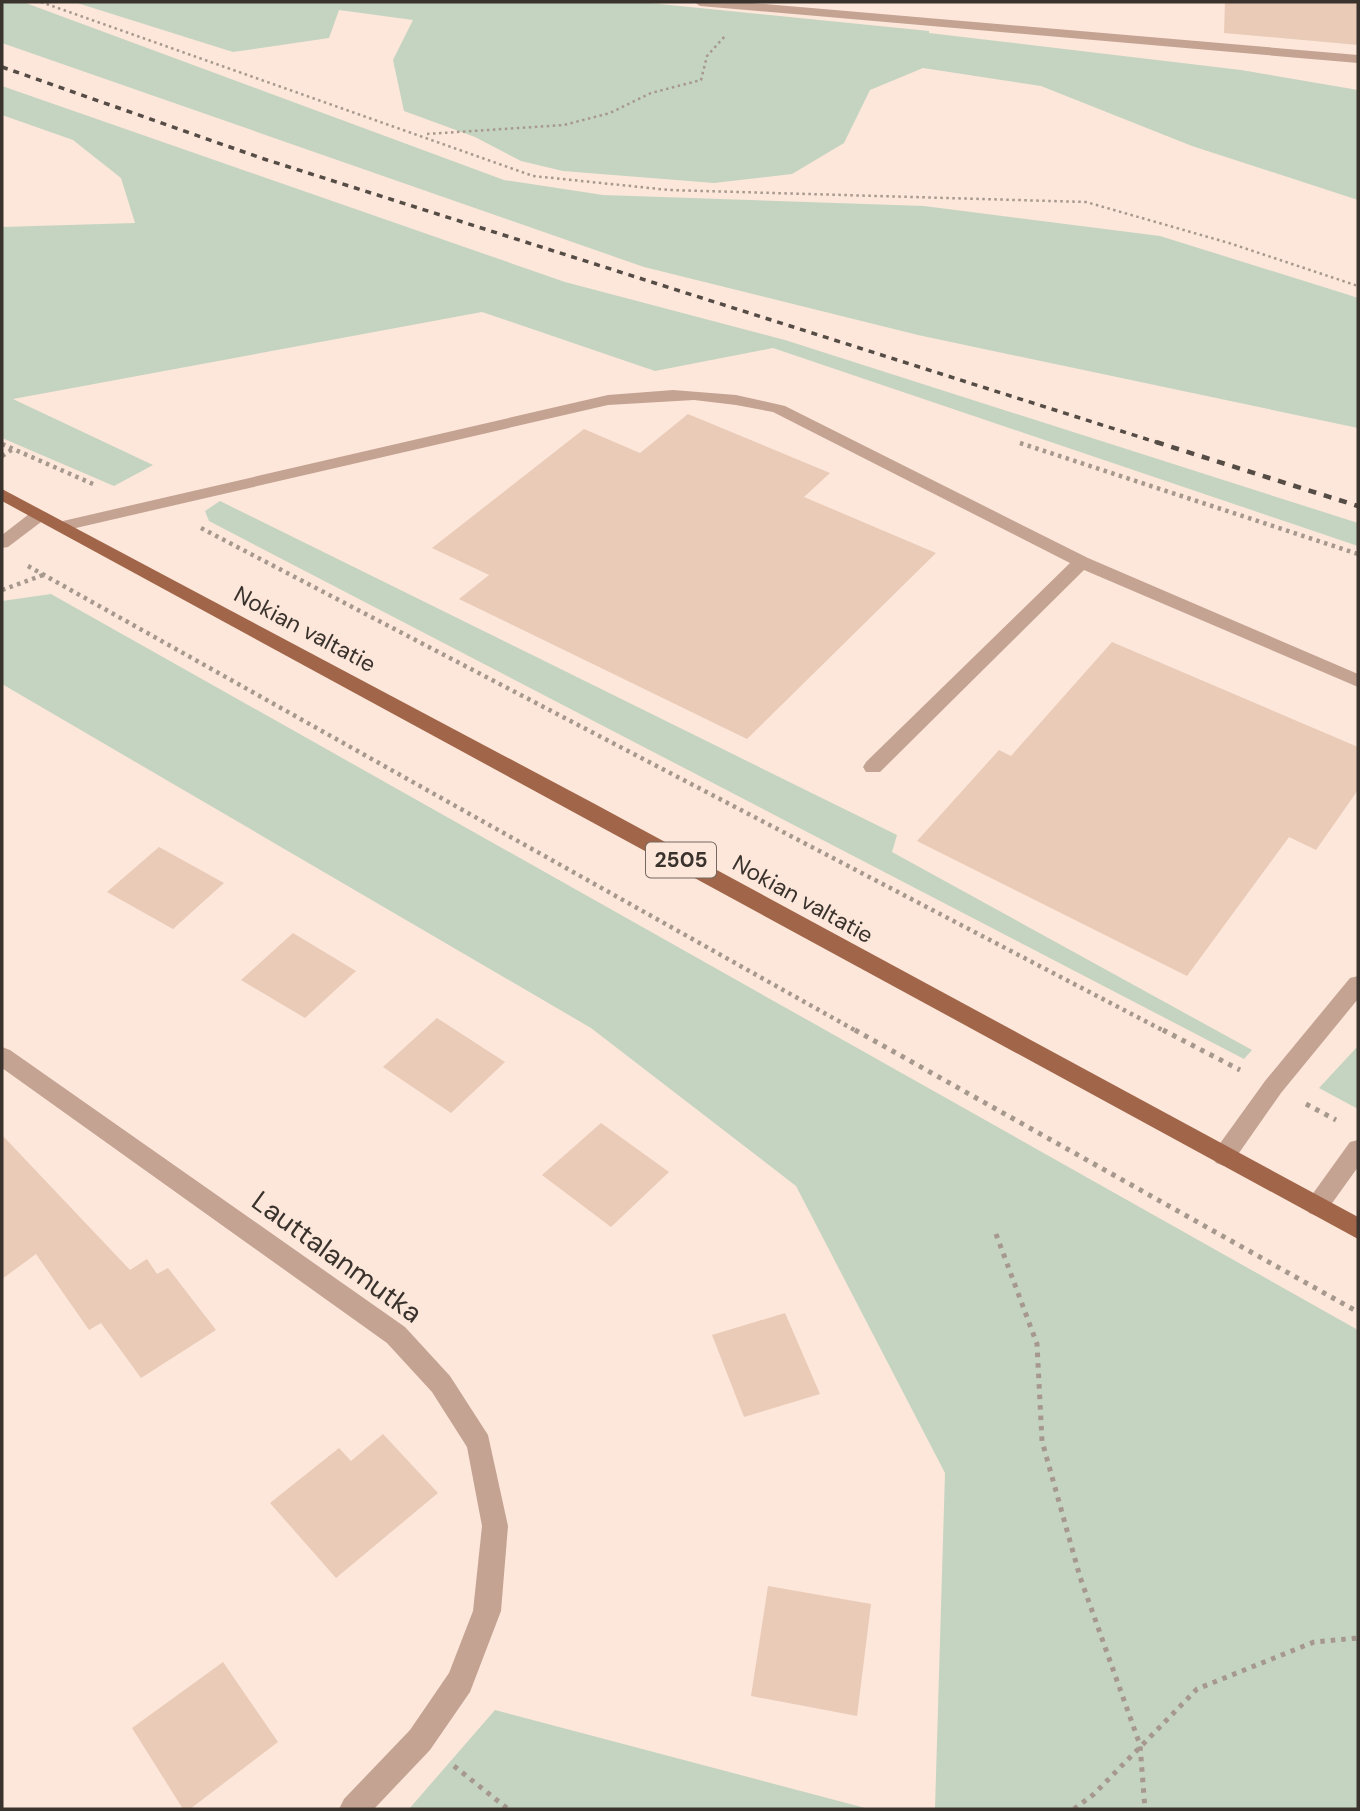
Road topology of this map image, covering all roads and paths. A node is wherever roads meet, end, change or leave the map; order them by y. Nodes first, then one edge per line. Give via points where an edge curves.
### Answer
1 (41, 2) edge
2 (700, 2) edge
3 (751, 7) junction
4 (1358, 59) edge
5 (422, 135) junction
6 (1358, 286) edge
7 (1020, 443) dead end
8 (2, 444) edge
9 (14, 449) junction
10 (2, 456) edge
11 (2, 494) edge
12 (147, 508) junction
13 (39, 514) junction
14 (63, 526) junction
15 (2, 543) edge
16 (1358, 554) edge
17 (1082, 562) junction
18 (2, 590) edge
19 (1358, 681) edge
20 (873, 767) dead end
21 (1358, 984) edge
22 (2, 1056) edge
23 (1273, 1087) junction
24 (1346, 1125) dead end
25 (1358, 1149) edge
26 (1224, 1156) junction
27 (1317, 1206) junction
28 (1358, 1229) edge
29 (996, 1234) dead end
30 (1358, 1312) edge
31 (1358, 1638) edge
32 (420, 1740) junction
33 (1140, 1745) junction
34 (354, 1809) edge
35 (508, 1809) edge
36 (1074, 1809) edge
37 (1145, 1809) edge

1 - 5 path
2 - 3 street
3 - 4 street
3 - 5 path via 707,56 701,80 564,125
5 - 6 path via 533,176 669,190 1086,202
7 - 16 path
8 - 9 path
9 - 10 path
9 - 12 path
11 - 13 main road, Nokian valtatie / 2505
12 - 14 street
12 - 17 street via 608,400 697,394 779,409
12 - 23 path via 202,528
13 - 14 main road, Nokian valtatie / 2505
13 - 15 street
14 - 26 main road, Nokian valtatie / 2505
17 - 19 street
17 - 20 street
18 - 30 path via 43,575
21 - 23 street
22 - 32 street, Lauttalanmutka via 396,1335 442,1384 479,1443 495,1526 487,1611 460,1682
23 - 24 path
23 - 26 street
25 - 27 street
26 - 27 main road, Nokian valtatie / 2505
27 - 28 main road, Nokian valtatie / 2505
29 - 33 path via 1037,1344 1042,1441 1052,1478 1080,1577
31 - 33 path via 1314,1642 1197,1689
32 - 34 street, Lauttalanmutka
32 - 35 path
33 - 36 path
33 - 37 path

